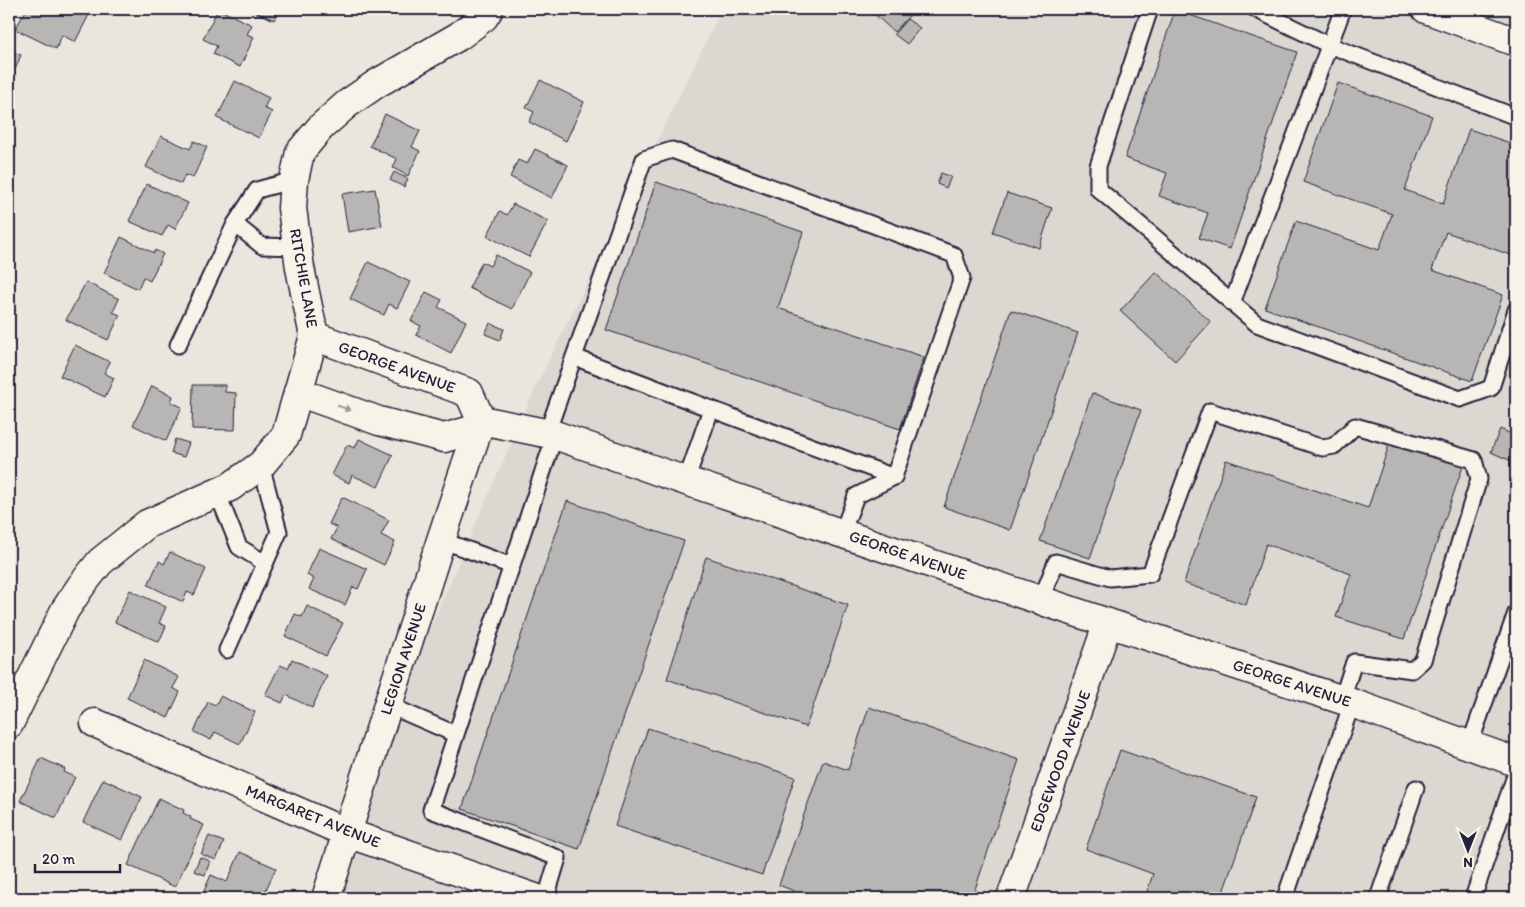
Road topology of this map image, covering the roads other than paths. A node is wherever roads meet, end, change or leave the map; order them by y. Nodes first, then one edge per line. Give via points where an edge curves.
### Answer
1 (489, 9) edge
2 (1150, 9) edge
3 (1254, 9) edge
4 (1343, 9) edge
5 (1438, 11) edge
6 (1516, 42) edge
7 (1329, 45) junction
8 (1516, 117) edge
9 (294, 180) junction
10 (235, 224) junction
11 (297, 247) junction
12 (1232, 303) junction
13 (1516, 310) edge
14 (314, 336) junction
15 (178, 345) dead end
16 (574, 357) junction
17 (298, 392) junction
18 (711, 409) junction
19 (480, 424) junction
20 (551, 434) junction
21 (261, 465) junction
22 (894, 477) junction
23 (686, 481) junction
24 (217, 492) junction
25 (842, 533) junction
26 (441, 540) junction
27 (266, 563) junction
28 (512, 566) junction
29 (1041, 600) junction
30 (1516, 613) edge
31 (1108, 623) junction
32 (227, 650) dead end
33 (1347, 701) junction
34 (388, 705) junction
35 (95, 723) dead end
36 (9, 724) edge
37 (455, 734) junction
38 (1470, 744) junction
39 (1516, 762) edge
40 (1516, 773) edge
41 (1416, 788) dead end
42 (347, 833) junction
43 (326, 898) edge
44 (535, 898) edge
45 (546, 898) edge
46 (1011, 898) edge
47 (1285, 898) edge
48 (1378, 898) edge
49 (1472, 898) edge

1 - 9 street, RITCHIE LANE via 484,17 459,36 347,104 300,152
2 - 12 lane via 1098,166 1098,189
3 - 7 lane
4 - 7 lane
5 - 6 street
7 - 8 lane
7 - 12 lane
9 - 10 lane via 257,190
9 - 11 street, RITCHIE LANE via 292,208
10 - 11 lane via 262,246
10 - 15 lane
11 - 14 street, RITCHIE LANE
12 - 13 lane via 1257,324 1460,399 1491,388
14 - 17 street, RITCHIE LANE
14 - 19 street, GEORGE AVENUE via 469,393
16 - 18 lane
16 - 20 lane
16 - 22 lane via 644,159 672,150 954,255 962,278
17 -> 19 street via 444,438
17 - 21 street, RITCHIE LANE via 286,435
18 - 22 lane
18 - 23 lane
19 - 20 street, GEORGE AVENUE
19 - 26 street, LEGION AVENUE
20 - 23 street, GEORGE AVENUE
20 - 28 lane
21 - 24 street, RITCHIE LANE via 230,487
21 - 27 lane via 280,532
22 - 25 lane via 856,496
23 - 25 street, GEORGE AVENUE
24 - 27 lane via 239,547
24 - 36 street, RITCHIE LANE via 148,524 100,562 65,610
25 - 29 street, GEORGE AVENUE
26 - 28 lane
26 - 34 street, LEGION AVENUE
27 - 32 lane
28 - 37 lane
29 - 31 street, GEORGE AVENUE
29 - 33 lane via 1056,562 1110,578 1150,574 1210,411 1323,448 1334,446 1355,426 1474,460 1479,479 1423,660 1412,670 1354,662
30 - 38 lane
31 - 33 street, GEORGE AVENUE
31 - 46 street, EDGEWOOD AVENUE
33 - 38 street, GEORGE AVENUE
33 - 47 lane
34 - 37 lane
34 - 42 street, LEGION AVENUE
35 - 42 street, MARGARET AVENUE
37 - 45 lane via 431,810 558,858
38 - 39 street, GEORGE AVENUE
40 - 49 lane
41 - 48 lane
42 - 43 street, LEGION AVENUE
42 - 44 street, MARGARET AVENUE

